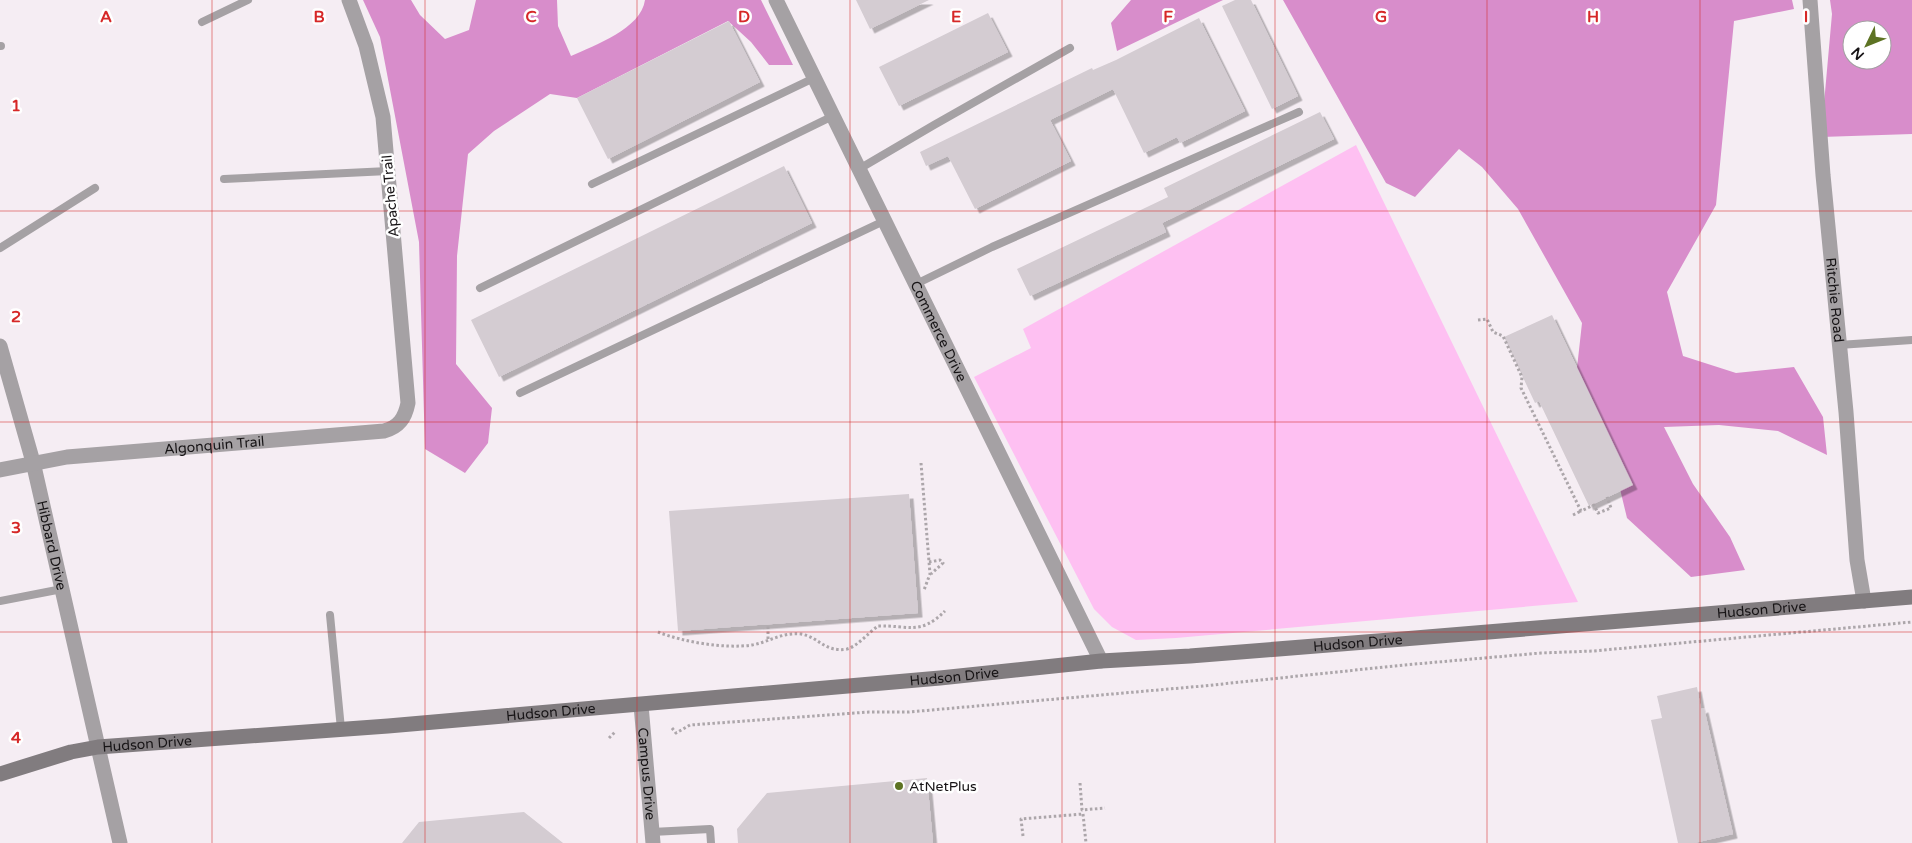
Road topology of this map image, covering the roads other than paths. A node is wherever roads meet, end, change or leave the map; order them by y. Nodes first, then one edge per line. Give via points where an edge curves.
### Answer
1 (248, 0) edge
2 (349, 0) edge
3 (776, 0) edge
4 (1810, 0) edge
5 (202, 22) dead end
6 (1070, 48) dead end
7 (814, 78) junction
8 (1299, 112) dead end
9 (833, 116) junction
10 (859, 169) junction
11 (388, 171) junction
12 (224, 179) dead end
13 (592, 184) dead end
14 (95, 188) dead end
15 (884, 221) junction
16 (0, 248) edge
17 (916, 284) junction
18 (480, 288) dead end
19 (1912, 340) edge
20 (1839, 345) junction
21 (0, 346) edge
22 (520, 393) dead end
23 (408, 398) joint
24 (32, 462) junction
25 (0, 470) edge
26 (62, 589) junction
27 (1912, 597) edge
28 (0, 601) edge
29 (1864, 601) junction
30 (330, 615) dead end
31 (1101, 661) junction
32 (641, 705) junction
33 (341, 729) junction
34 (98, 747) junction
35 (0, 774) edge
36 (653, 838) edge
37 (120, 843) edge
38 (711, 843) edge

1 - 5 lane
2 - 11 street, Apache Trail via 378,91
3 - 7 street, Commerce Drive
4 - 20 street, Ritchie Road
6 - 10 lane
7 - 9 street, Commerce Drive
7 - 13 lane
8 - 17 lane via 992,247
9 - 10 street, Commerce Drive
9 - 18 lane
10 - 15 street, Commerce Drive
11 - 12 lane
11 - 23 street, Apache Trail
14 - 16 lane
15 - 17 street, Commerce Drive
15 - 22 lane
17 - 31 street, Commerce Drive
19 - 20 lane
20 - 29 street, Ritchie Road via 1857,560
21 - 24 street, Hibbard Drive
23 - 24 street, Algonquin Trail via 403,419 384,431
24 - 25 street, Algonquin Trail
24 - 26 street, Hibbard Drive
26 - 28 lane
26 - 34 street, Hibbard Drive
27 - 29 main road, Hudson Drive
29 - 31 main road, Hudson Drive
30 - 33 lane
31 - 32 main road, Hudson Drive
32 - 33 main road, Hudson Drive
32 - 36 street, Campus Drive
33 - 34 main road, Hudson Drive
34 - 35 main road, Hudson Drive
34 - 37 street, Hibbard Drive
36 - 38 lane via 710,829

